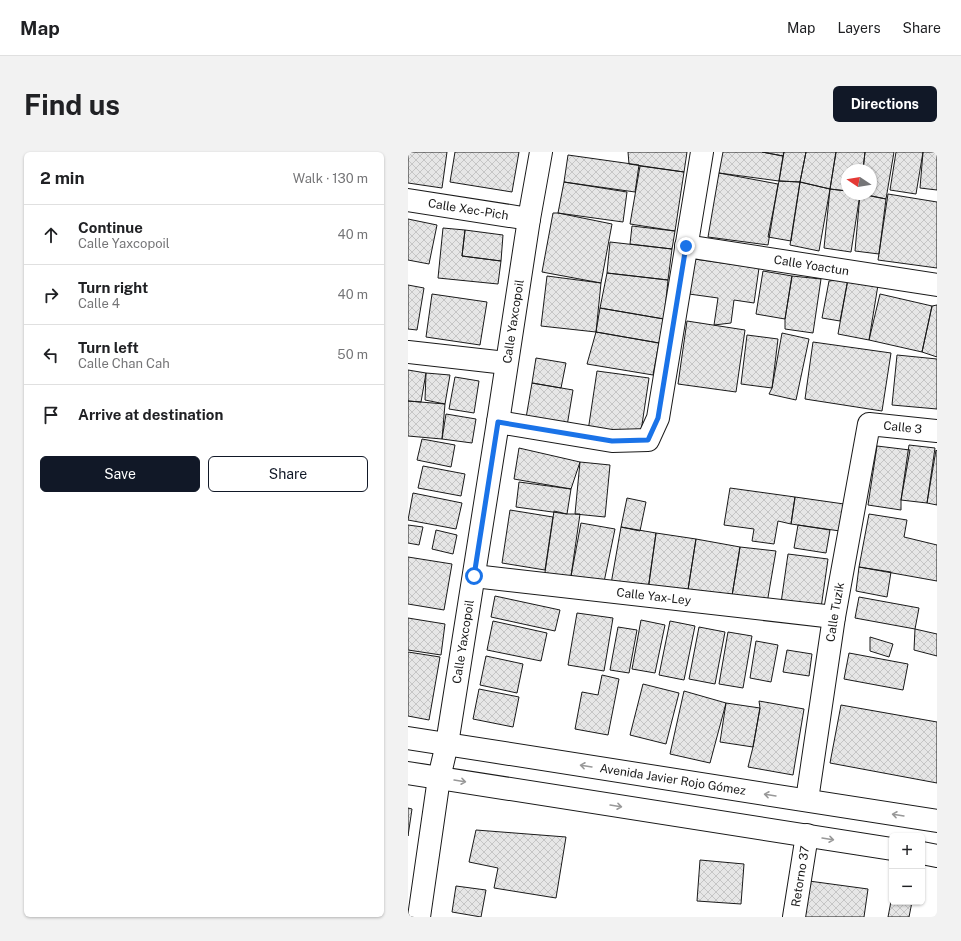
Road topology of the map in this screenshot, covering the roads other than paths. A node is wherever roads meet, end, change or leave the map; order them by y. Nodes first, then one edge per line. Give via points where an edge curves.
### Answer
1 (541, 152) edge
2 (702, 152) edge
3 (408, 200) edge
4 (528, 219) junction
5 (686, 246) junction
6 (937, 285) edge
7 (408, 352) edge
8 (506, 363) junction
9 (498, 422) junction
10 (869, 424) joint
11 (937, 431) edge
12 (474, 576) junction
13 (834, 617) junction
14 (408, 738) edge
15 (447, 744) junction
16 (408, 773) edge
17 (439, 778) junction
18 (807, 800) junction
19 (937, 821) edge
20 (806, 835) junction
21 (889, 849) edge
22 (925, 854) edge
23 (937, 856) edge
24 (419, 917) edge
25 (794, 917) edge

1 - 4 street, Calle Yaxcopoil
2 - 5 street
3 - 4 street, Calle Xec-Pich
4 - 8 street, Calle Yaxcopoil
5 - 6 street, Calle Yoactun
5 - 9 street via 658,418 648,440 612,441
7 - 8 street
8 - 9 street, Calle Yaxcopoil
9 - 12 street, Calle Yaxcopoil
10 - 11 street, Calle 3
10 - 13 street, Calle Tuzik
12 - 13 street, Calle Yax-Ley
12 - 15 street, Calle Yaxcopoil
13 - 18 street, Calle Tuzik
14 - 15 street, Avenida Javier Rojo Gómez
15 - 17 street, Calle Yaxcopoil
18 -> 15 street, Avenida Javier Rojo Gómez
16 - 17 street
17 -> 20 street
17 - 24 street, Calle Yaxcopoil
19 -> 18 street, Avenida Javier Rojo Gómez
20 -> 21 street
20 - 25 street, Retorno 37
22 - 23 street

